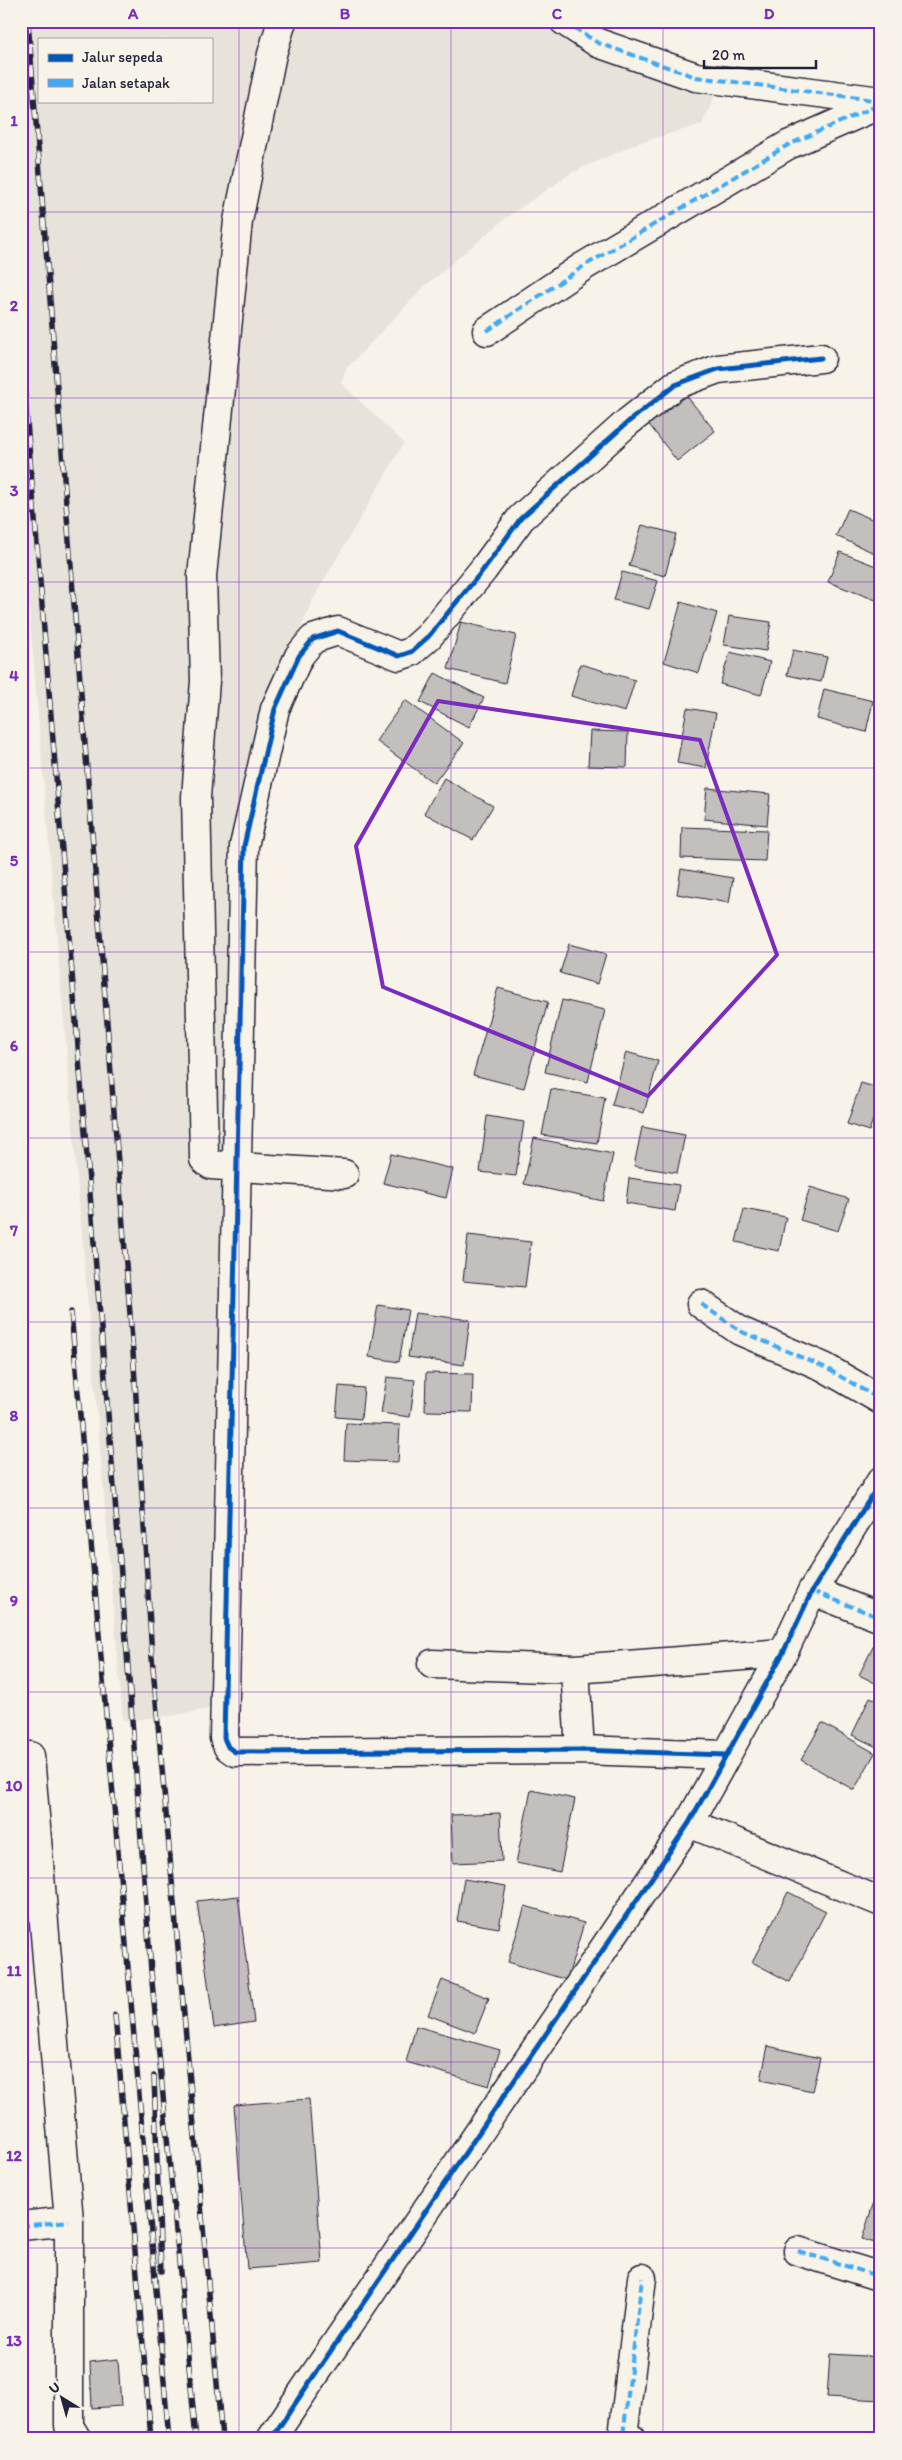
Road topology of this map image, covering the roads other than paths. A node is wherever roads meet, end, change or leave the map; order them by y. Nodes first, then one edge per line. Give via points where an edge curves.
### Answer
1 (282, 21) edge
2 (564, 21) edge
3 (881, 102) edge
4 (487, 331) dead end
5 (821, 358) dead end
6 (238, 1168) junction
7 (344, 1174) dead end
8 (701, 1304) dead end
9 (881, 1400) edge
10 (881, 1481) edge
11 (812, 1591) junction
12 (881, 1618) edge
13 (783, 1653) junction
14 (432, 1664) dead end
15 (575, 1669) junction
16 (580, 1750) junction
17 (726, 1755) junction
18 (30, 1756) dead end
19 (689, 1823) junction
20 (881, 1902) edge
21 (69, 2221) junction
22 (21, 2226) edge
23 (798, 2251) dead end
24 (881, 2277) edge
25 (642, 2278) dead end
26 (626, 2438) edge
27 (77, 2439) edge
28 (271, 2439) edge

1 - 6 street via 272,54 238,222 202,576 205,681 196,798 204,1155 211,1165
2 - 3 street via 598,43 696,77
3 - 4 street via 788,145 584,266
5 - 6 street via 718,369 675,385 628,422 522,518 477,578 428,637 411,652 399,656 338,631 313,639 299,656 274,709 244,846
6 - 7 street
6 - 16 street via 224,1738 228,1747 235,1752 305,1753
8 - 9 street via 740,1331 824,1367
10 - 11 street
11 - 12 street
11 - 13 street
13 - 15 street
13 - 17 street
14 - 15 street
15 - 16 street
16 - 17 street
17 - 19 street
18 - 21 street
19 - 20 street
19 - 28 street
21 - 22 street
21 - 27 street via 69,2426
23 - 24 street
25 - 26 street

